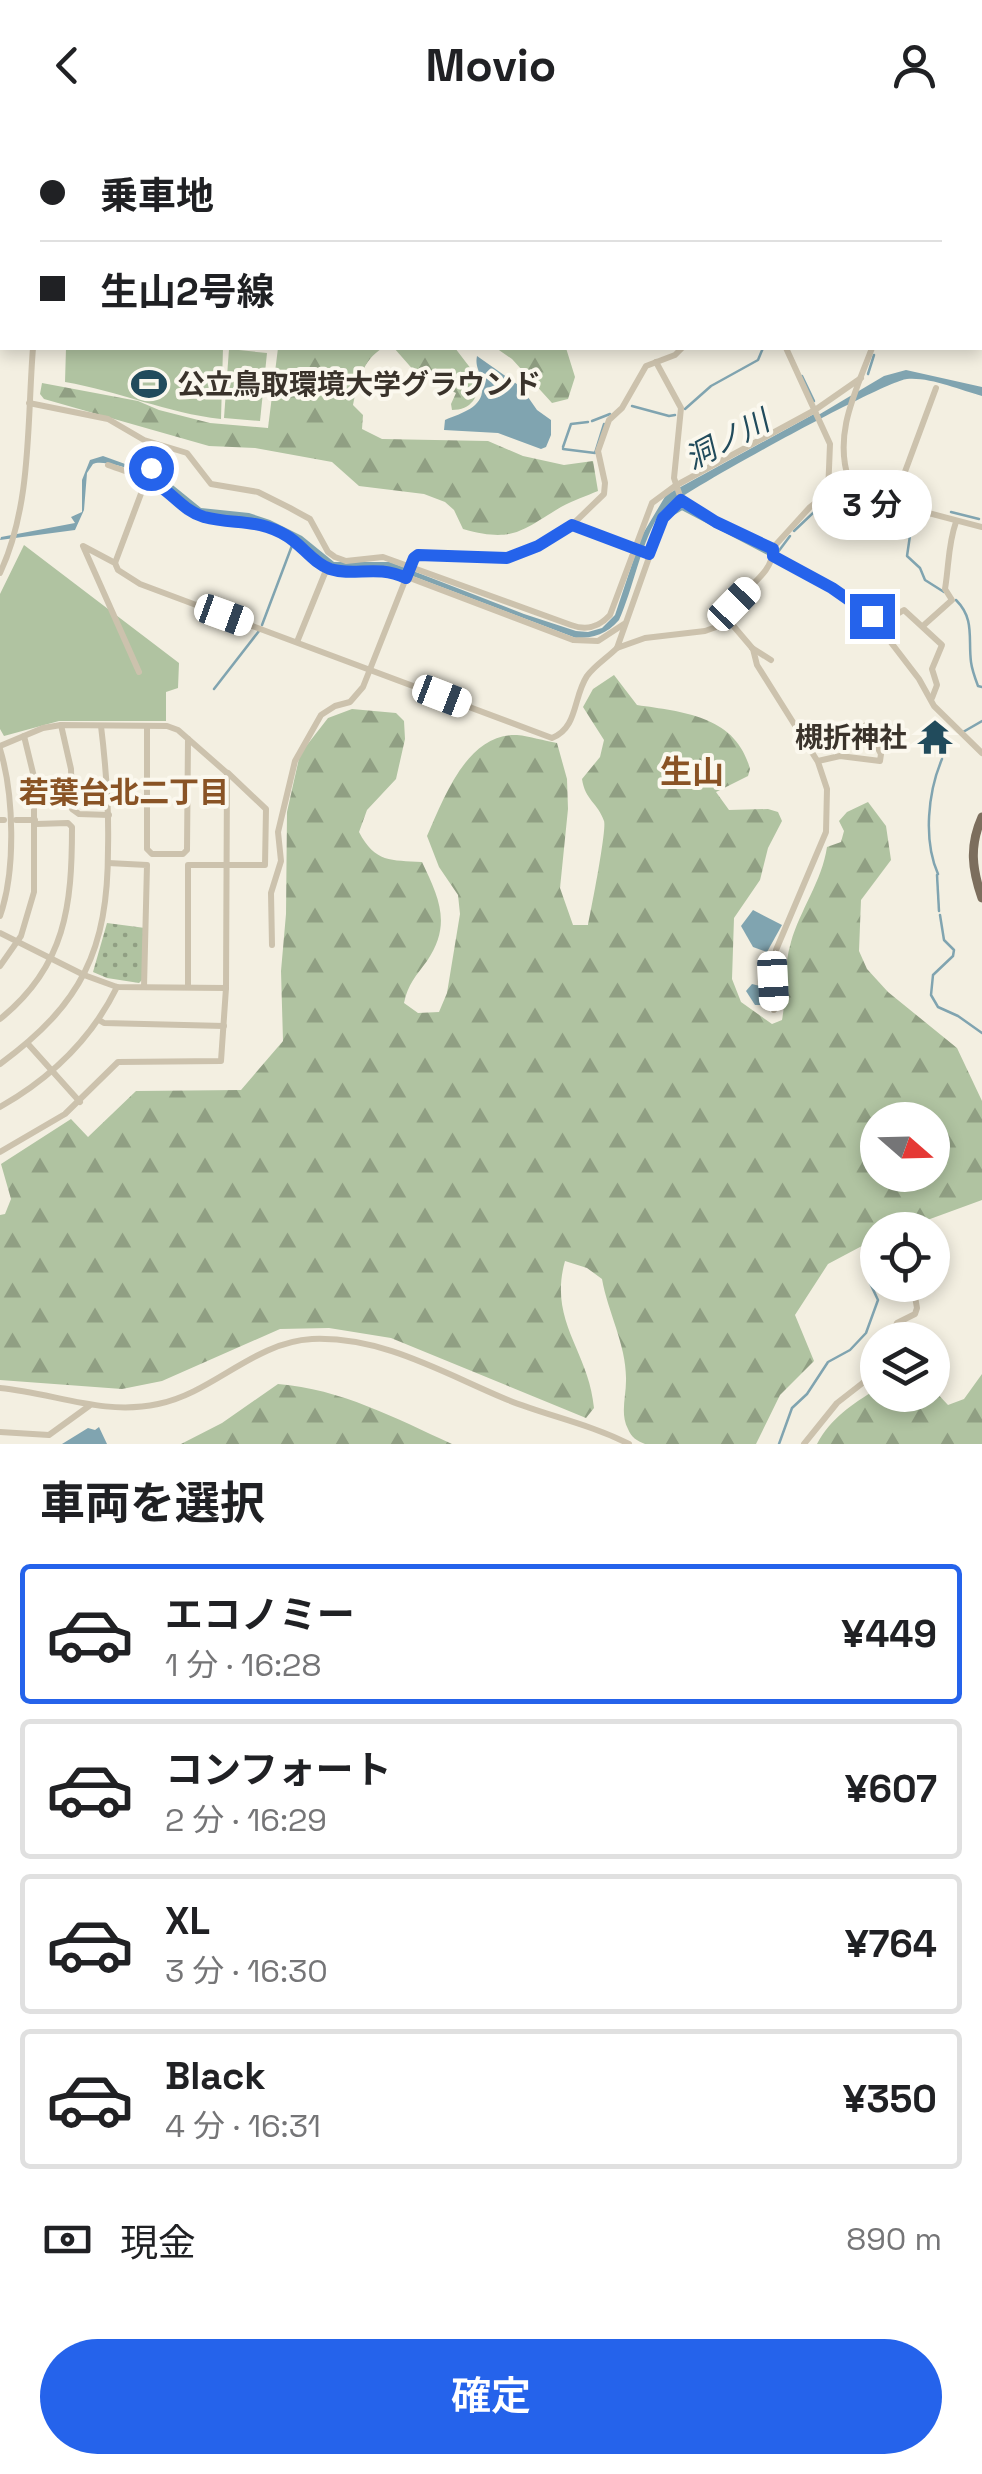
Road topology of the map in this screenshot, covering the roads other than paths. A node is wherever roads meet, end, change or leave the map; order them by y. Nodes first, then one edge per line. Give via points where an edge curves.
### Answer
1 (33, 350) edge
2 (680, 350) edge
3 (787, 350) edge
4 (871, 350) edge
5 (656, 362) junction
6 (861, 378) junction
7 (936, 388) dead end
8 (29, 402) junction
9 (815, 410) junction
10 (108, 465) dead end
11 (151, 468) dead end
12 (146, 480) junction
13 (849, 480) junction
14 (676, 486) junction
15 (828, 493) junction
16 (681, 500) junction
17 (894, 504) junction
18 (956, 522) junction
19 (572, 525) junction
20 (982, 527) edge
21 (633, 548) junction
22 (773, 553) junction
23 (649, 554) junction
24 (116, 562) junction
25 (410, 566) junction
26 (327, 568) junction
27 (0, 573) edge
28 (406, 578) junction
29 (730, 622) junction
30 (882, 622) junction
31 (624, 624) junction
32 (924, 626) junction
33 (298, 642) junction
34 (751, 647) junction
35 (617, 648) junction
36 (771, 660) dead end
37 (371, 670) junction
38 (139, 672) dead end
39 (932, 699) junction
40 (866, 725) dead end
41 (61, 726) junction
42 (101, 726) junction
43 (147, 726) junction
44 (24, 736) junction
45 (188, 739) junction
46 (0, 748) edge
47 (982, 753) edge
48 (818, 761) junction
49 (227, 772) junction
50 (108, 815) junction
51 (982, 817) edge
52 (16, 820) dead end
53 (35, 822) junction
54 (108, 863) junction
55 (226, 865) junction
56 (982, 898) edge
57 (0, 916) edge
58 (0, 934) edge
59 (17, 942) junction
60 (272, 945) dead end
61 (51, 958) junction
62 (0, 966) edge
63 (84, 975) junction
64 (117, 987) junction
65 (144, 987) junction
66 (188, 987) junction
67 (226, 988) junction
68 (774, 1010) dead end
69 (0, 1019) edge
70 (98, 1020) junction
71 (224, 1026) junction
72 (28, 1044) junction
73 (0, 1064) edge
74 (51, 1072) junction
75 (80, 1102) junction
76 (0, 1107) edge
77 (0, 1152) edge
78 (916, 1302) edge
79 (901, 1322) edge
80 (860, 1385) edge
81 (0, 1388) edge
82 (89, 1406) junction
83 (0, 1432) edge
84 (630, 1444) edge
85 (804, 1444) edge

1 - 8 street
2 - 5 street
3 - 9 street
4 - 6 street
5 - 14 street via 681,408
5 - 19 street via 646,366 609,420 598,451 604,494
6 - 9 street
6 - 13 street via 841,450
7 - 17 street
8 - 25 street via 108,420 144,440 187,452 211,484 258,492 310,520 336,557 384,557
8 - 27 street via 17,524
9 - 14 street
9 - 15 street via 830,444
10 - 12 street
11 - 12 street
12 - 24 street
12 - 26 street via 203,516 254,522 289,537
13 - 15 street
13 - 17 street
14 - 16 street
14 - 21 street via 652,503
15 - 22 street
16 - 22 street
16 - 23 street via 663,518
17 - 18 street
18 - 20 street
18 - 32 street via 947,550 945,589 952,600
19 - 21 street
19 - 25 street via 507,558 428,554
21 - 23 street
21 - 25 street via 610,615 587,628
22 - 29 street via 730,610
22 - 30 street
23 - 31 street
24 - 33 street via 140,584
24 - 38 street via 83,546
25 - 28 street
26 - 28 street via 384,570
26 - 33 street
28 - 31 street via 572,640 598,641
28 - 37 street
29 - 34 street
29 - 35 street
30 - 32 street via 904,610
30 - 39 street
31 - 35 street
32 - 39 street via 942,645 932,670
33 - 37 street
34 - 36 street
34 - 48 street
35 - 37 street via 588,674 569,724 552,738
37 - 60 street via 350,702 321,715 294,761 278,832
39 - 47 street
40 - 48 street via 880,762 840,756
41 - 42 street
41 - 44 street
41 - 50 street via 72,809
42 - 43 street
42 - 50 street
43 - 45 street via 172,727
43 - 45 street via 150,853 186,850
44 - 46 street
44 - 53 street
45 - 49 street
46 - 57 street via 10,820
48 - 68 street via 826,780 826,832 776,950
49 - 55 street
49 - 55 street via 264,804 266,858 265,864
50 - 54 street
51 - 56 main road via 971,849
52 - 53 street
53 - 59 street via 32,904
53 - 61 street via 72,826 66,921
54 - 63 street via 106,915
54 - 65 street via 147,865
55 - 66 street via 188,865
55 - 67 street
58 - 59 street
59 - 61 street
59 - 62 street
61 - 63 street
61 - 69 street
63 - 64 street
63 - 72 street
64 - 65 street
64 - 70 street
65 - 66 street
66 - 67 street
67 - 71 street
70 - 71 street
70 - 74 street
71 - 75 street via 222,1061 118,1062
72 - 73 street
72 - 74 street
74 - 75 street
74 - 76 street
75 - 77 street
78 - 79 street via 915,1314
80 - 85 street
81 - 82 street
82 - 83 street via 49,1435
82 - 84 street via 159,1404 278,1347 329,1340 418,1360

